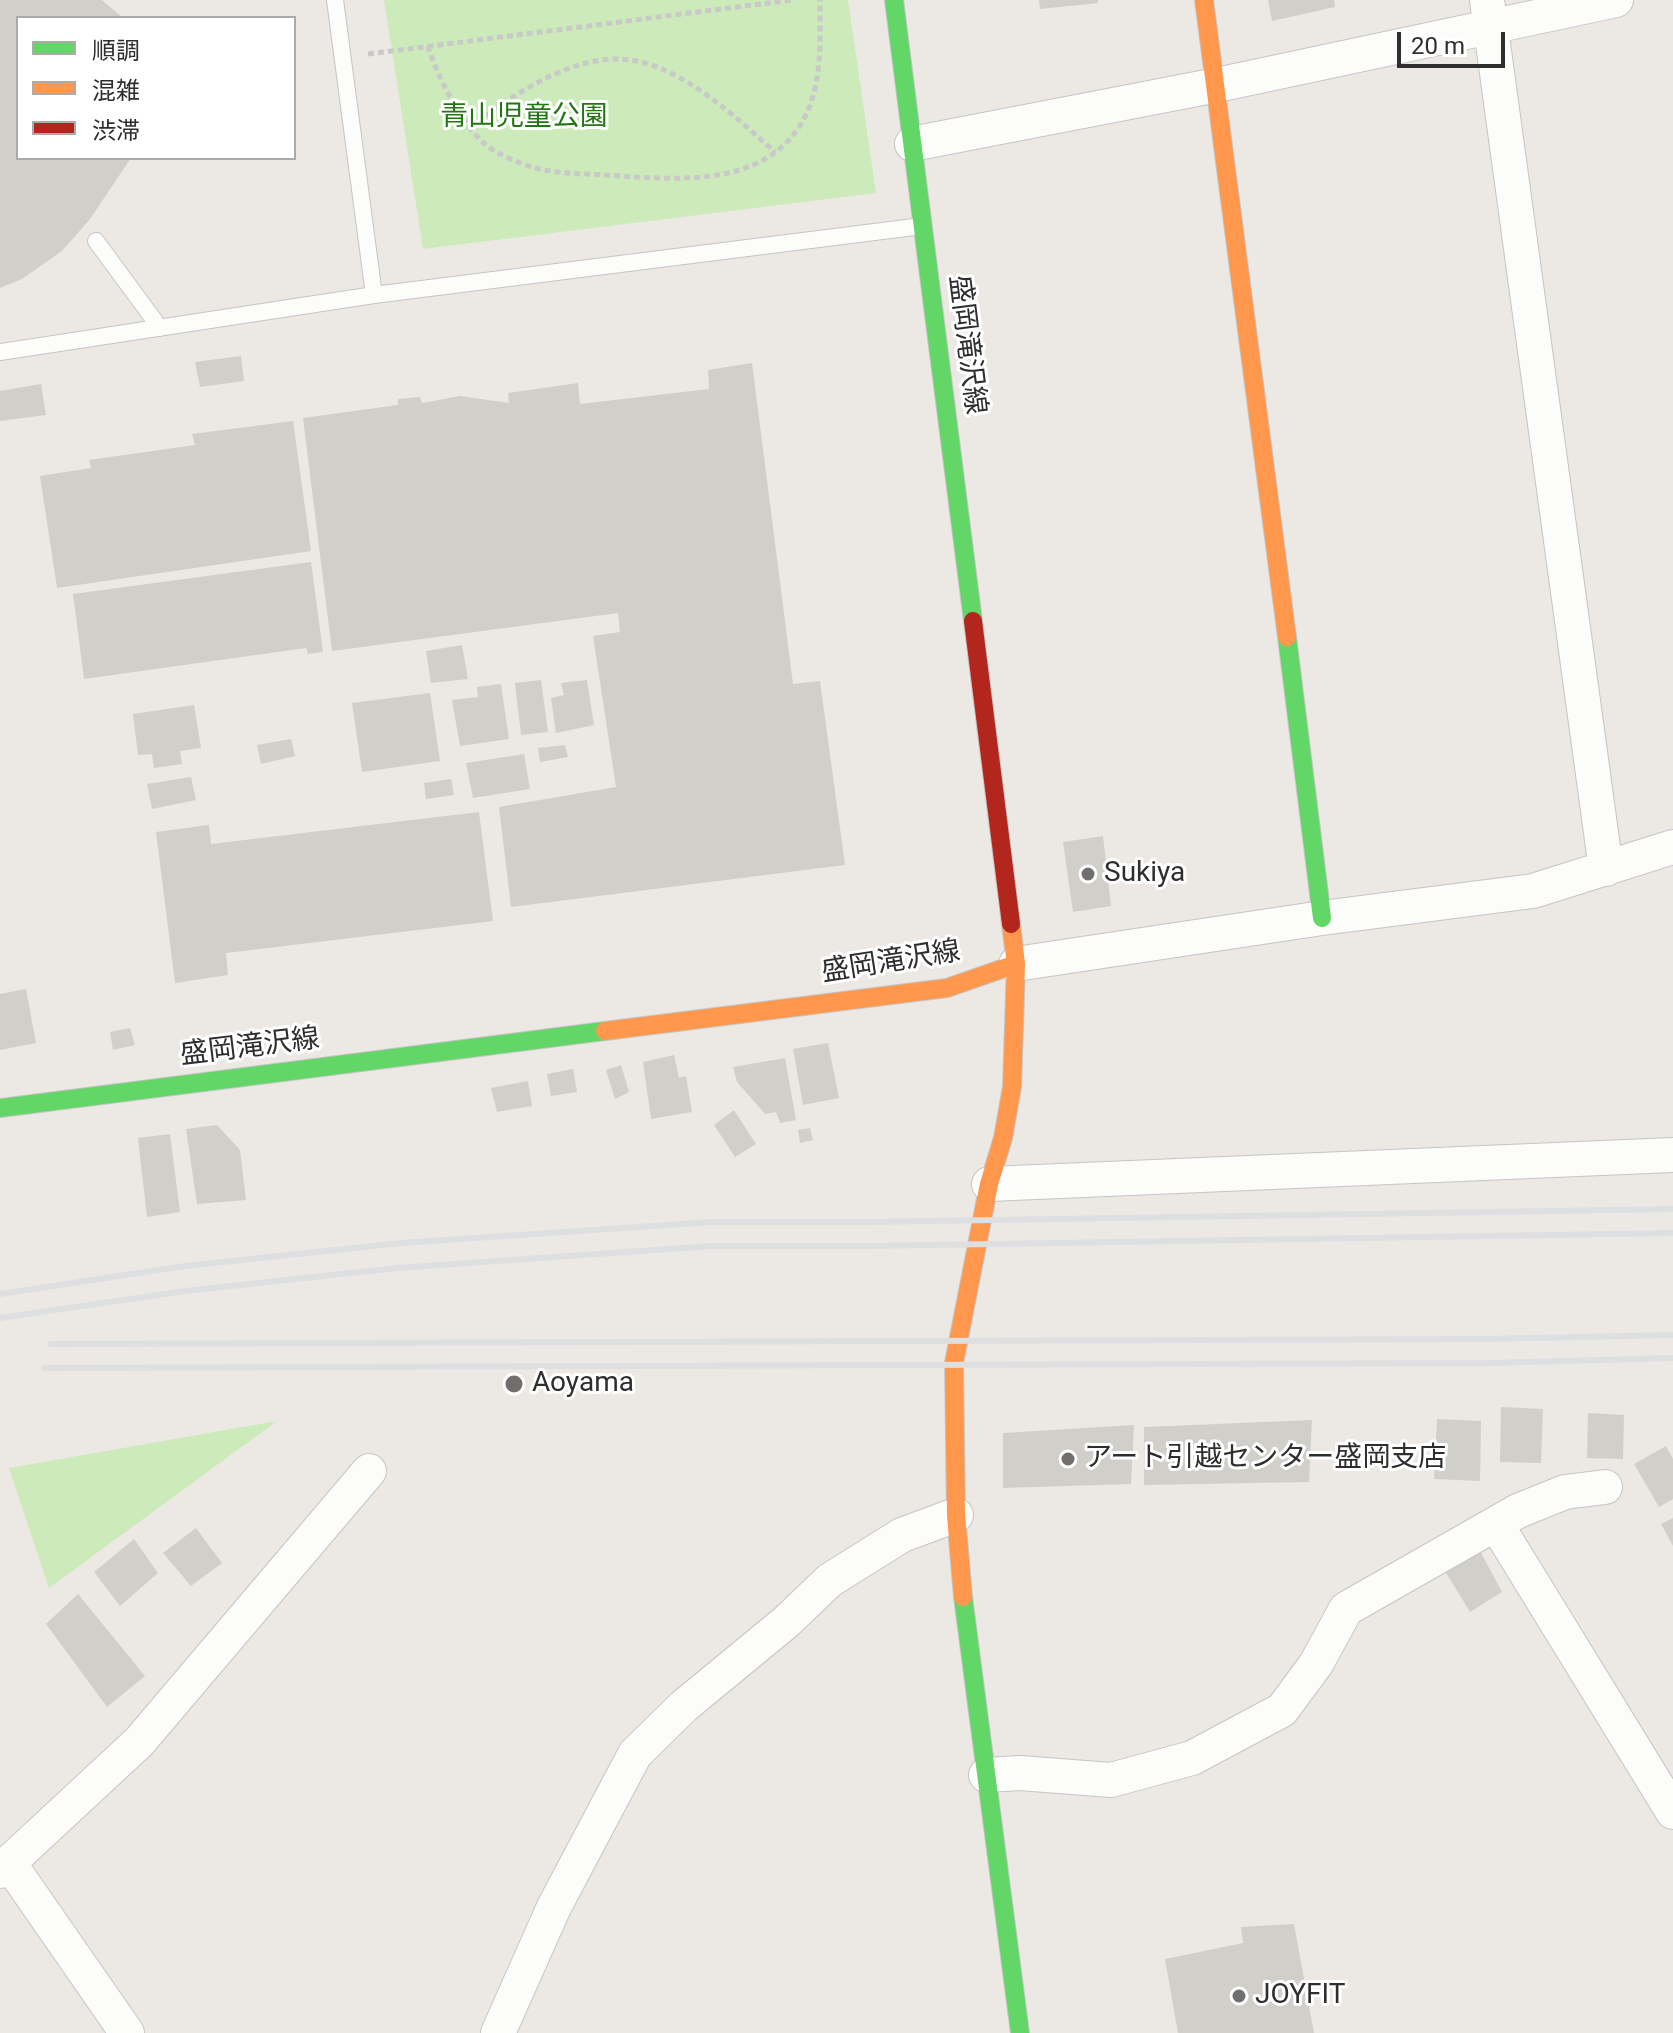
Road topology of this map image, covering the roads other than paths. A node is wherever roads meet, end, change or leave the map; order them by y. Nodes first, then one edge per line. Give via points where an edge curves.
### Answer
1 (335, 0) edge
2 (894, 0) edge
3 (1204, 0) edge
4 (1616, 0) edge
5 (1488, 13) edge
6 (1217, 85) junction
7 (912, 144) junction
8 (922, 226) junction
9 (96, 241) dead end
10 (374, 295) junction
11 (160, 328) junction
12 (0, 352) edge
13 (1673, 847) edge
14 (1606, 869) junction
15 (1322, 918) junction
16 (1016, 964) junction
17 (0, 1108) edge
18 (1673, 1155) edge
19 (989, 1184) junction
20 (369, 1471) dead end
21 (1605, 1487) dead end
22 (956, 1515) junction
23 (1496, 1524) junction
24 (986, 1775) junction
25 (1673, 1812) edge
26 (4, 1867) edge
27 (127, 2033) edge
28 (498, 2033) edge
29 (1020, 2033) edge

1 - 10 lane
2 - 7 street, 盛岡滝沢線
3 - 6 street
4 - 5 street
5 - 6 street
5 - 14 street
6 - 7 street
6 - 15 street
7 - 8 street, 盛岡滝沢線
8 - 10 lane
8 - 16 street, 盛岡滝沢線
9 - 11 lane
10 - 11 lane
11 - 12 lane
13 - 14 street
14 - 15 street via 1533,891
15 - 16 street
16 - 17 street, 盛岡滝沢線 via 947,988
16 - 19 street via 1012,1087
18 - 19 street
19 - 22 street via 954,1363
20 - 26 street via 139,1742
21 - 23 street via 1565,1492
22 - 24 street via 965,1628
22 - 28 street via 902,1535 830,1580 635,1754 554,1907
23 - 24 street via 1346,1609 1316,1664 1282,1710 1192,1758 1111,1780
23 - 25 street
24 - 29 street
26 - 27 street

